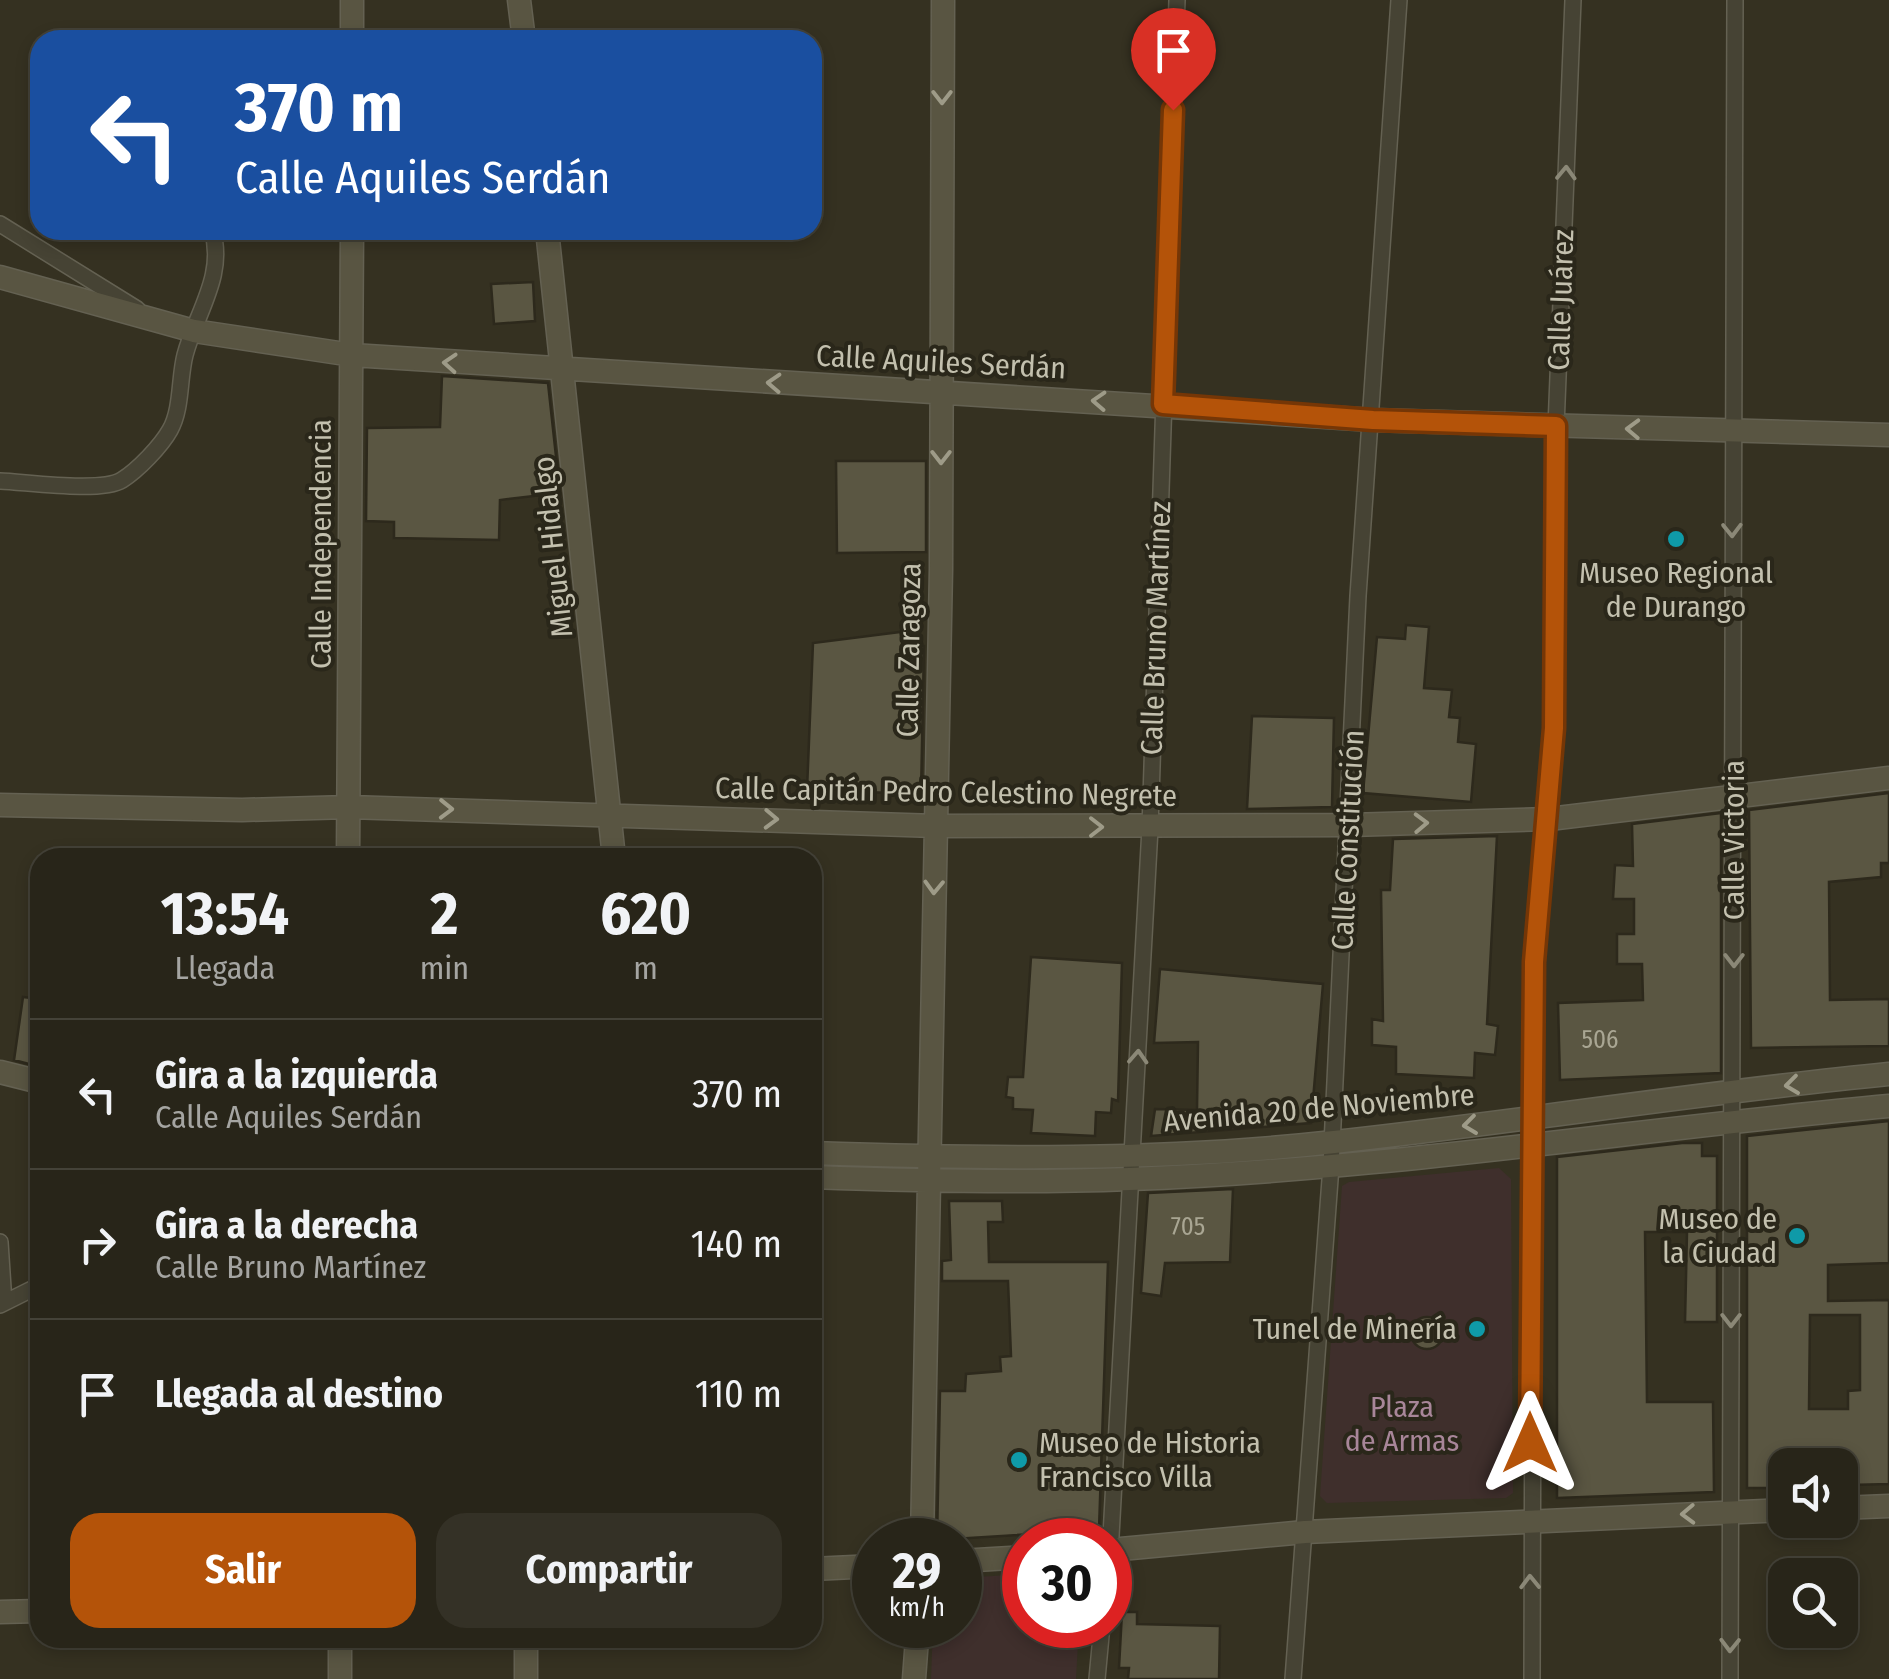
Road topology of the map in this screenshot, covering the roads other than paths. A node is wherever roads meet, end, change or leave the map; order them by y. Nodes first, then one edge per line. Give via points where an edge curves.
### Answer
1 (352, 0) edge
2 (519, 0) edge
3 (943, 0) edge
4 (1177, 0) edge
5 (1399, 0) edge
6 (1573, 0) edge
7 (1735, 0) edge
8 (352, 30) edge
9 (523, 30) edge
10 (0, 224) edge
11 (213, 240) edge
12 (352, 240) edge
13 (547, 240) edge
14 (0, 277) edge
15 (158, 322) junction
16 (194, 332) junction
17 (352, 355) junction
18 (564, 372) junction
19 (940, 392) junction
20 (1163, 404) junction
21 (1373, 420) junction
22 (1556, 426) junction
23 (1730, 432) junction
24 (1889, 435) edge
25 (0, 482) edge
26 (1889, 778) edge
27 (1735, 796) junction
28 (0, 805) edge
29 (349, 807) junction
30 (612, 814) junction
31 (1550, 819) junction
32 (1350, 825) junction
33 (936, 826) junction
34 (1150, 828) junction
35 (348, 848) edge
36 (614, 848) edge
37 (0, 1072) edge
38 (1889, 1074) edge
39 (30, 1080) edge
40 (1734, 1092) junction
41 (1889, 1106) edge
42 (1532, 1117) junction
43 (1732, 1120) junction
44 (1532, 1142) junction
45 (822, 1153) edge
46 (1132, 1154) junction
47 (1331, 1154) junction
48 (926, 1157) junction
49 (822, 1177) edge
50 (1131, 1179) junction
51 (927, 1181) junction
52 (0, 1242) edge
53 (30, 1290) edge
54 (2, 1304) edge
55 (1889, 1506) edge
56 (1858, 1507) edge
57 (1768, 1511) edge
58 (1732, 1512) junction
59 (922, 1518) edge
60 (1112, 1518) edge
61 (1530, 1520) junction
62 (1305, 1532) junction
63 (1132, 1550) edge
64 (852, 1567) edge
65 (822, 1569) edge
66 (30, 1611) edge
67 (0, 1612) edge
68 (340, 1648) edge
69 (526, 1648) edge
70 (916, 1648) edge
71 (1099, 1648) edge
72 (340, 1679) edge
73 (526, 1679) edge
74 (914, 1679) edge
75 (1096, 1679) edge
76 (1292, 1679) edge
77 (1532, 1679) edge
78 (1730, 1679) edge

1 - 8 street
2 - 9 street
3 -> 19 street, Calle Zaragoza
4 - 20 street, Calle Bruno Martínez
5 - 21 street, Calle Constitución
22 -> 6 street, Calle Juárez
7 - 23 street, Calle Victoria
10 - 15 street
11 - 16 street via 216,258
12 - 17 street, Calle Independencia
13 - 18 street, Miguel Hidalgo
14 - 15 street, Calle Aquiles Serdán
15 - 16 street, Calle Aquiles Serdán
16 - 17 street, Calle Aquiles Serdán
16 - 25 street via 170,430 123,480
18 -> 17 street, Calle Aquiles Serdán
17 - 29 street, Calle Independencia
19 -> 18 street, Calle Aquiles Serdán
18 - 30 street, Miguel Hidalgo
20 -> 19 street, Calle Aquiles Serdán
19 -> 33 street, Calle Zaragoza
20 - 21 street, Calle Aquiles Serdán
20 - 34 street, Calle Bruno Martínez
21 - 22 street, Calle Aquiles Serdán
21 - 32 street, Calle Constitución
23 -> 22 street, Calle Aquiles Serdán
22 - 31 street, Calle Juárez
23 - 24 street, Calle Aquiles Serdán
23 -> 27 street, Calle Victoria
26 - 27 street, Calle Capitán Pedro Celestino Negrete
27 - 31 street, Calle Capitán Pedro Celestino Negrete
27 -> 40 street, Calle Victoria
28 - 29 street, Calle Capitán Pedro Celestino Negrete
29 -> 30 street, Calle Capitán Pedro Celestino Negrete
29 - 35 street, Calle Independencia
30 -> 33 street, Calle Capitán Pedro Celestino Negrete
30 - 36 street, Miguel Hidalgo
32 -> 31 street, Calle Capitán Pedro Celestino Negrete
31 - 42 street, Calle Juárez via 1534,962
32 - 34 street, Calle Capitán Pedro Celestino Negrete
32 - 47 street, Calle Constitución
33 -> 34 street, Calle Capitán Pedro Celestino Negrete
33 -> 48 street, Calle Zaragoza
46 -> 34 street, Calle Bruno Martínez
37 - 39 street
38 -> 40 street, Avenida 20 de Noviembre
40 - 42 street, Avenida 20 de Noviembre
40 - 43 street, Calle Victoria
41 - 43 street, Avenida 20 de Noviembre
42 - 44 street, Calle Juárez
42 -> 47 street, Avenida 20 de Noviembre
43 - 44 street, Avenida 20 de Noviembre
43 -> 58 street, Calle Victoria
44 - 47 street, Avenida 20 de Noviembre
44 - 61 street, Calle Juárez
45 - 48 street, Avenida 20 de Noviembre
46 - 47 street, Avenida 20 de Noviembre
46 - 48 street, Avenida 20 de Noviembre
46 - 50 street, Calle Bruno Martínez
47 - 50 street, Avenida 20 de Noviembre
47 - 62 street, Calle Constitución
48 - 51 street, Calle Zaragoza
49 - 51 street, Avenida 20 de Noviembre
50 - 51 street, Avenida 20 de Noviembre
50 - 60 street, Calle Bruno Martínez
51 - 59 street, Calle Zaragoza
52 - 54 street
53 - 54 street
55 - 56 street
57 - 58 street
58 -> 61 street
58 -> 78 street, Calle Victoria
61 - 62 street
77 -> 61 street, Calle Juárez
62 - 63 street
62 - 76 street, Calle Constitución
64 - 65 street
66 - 67 street
68 - 72 street
69 - 73 street
70 - 74 street
71 - 75 street

